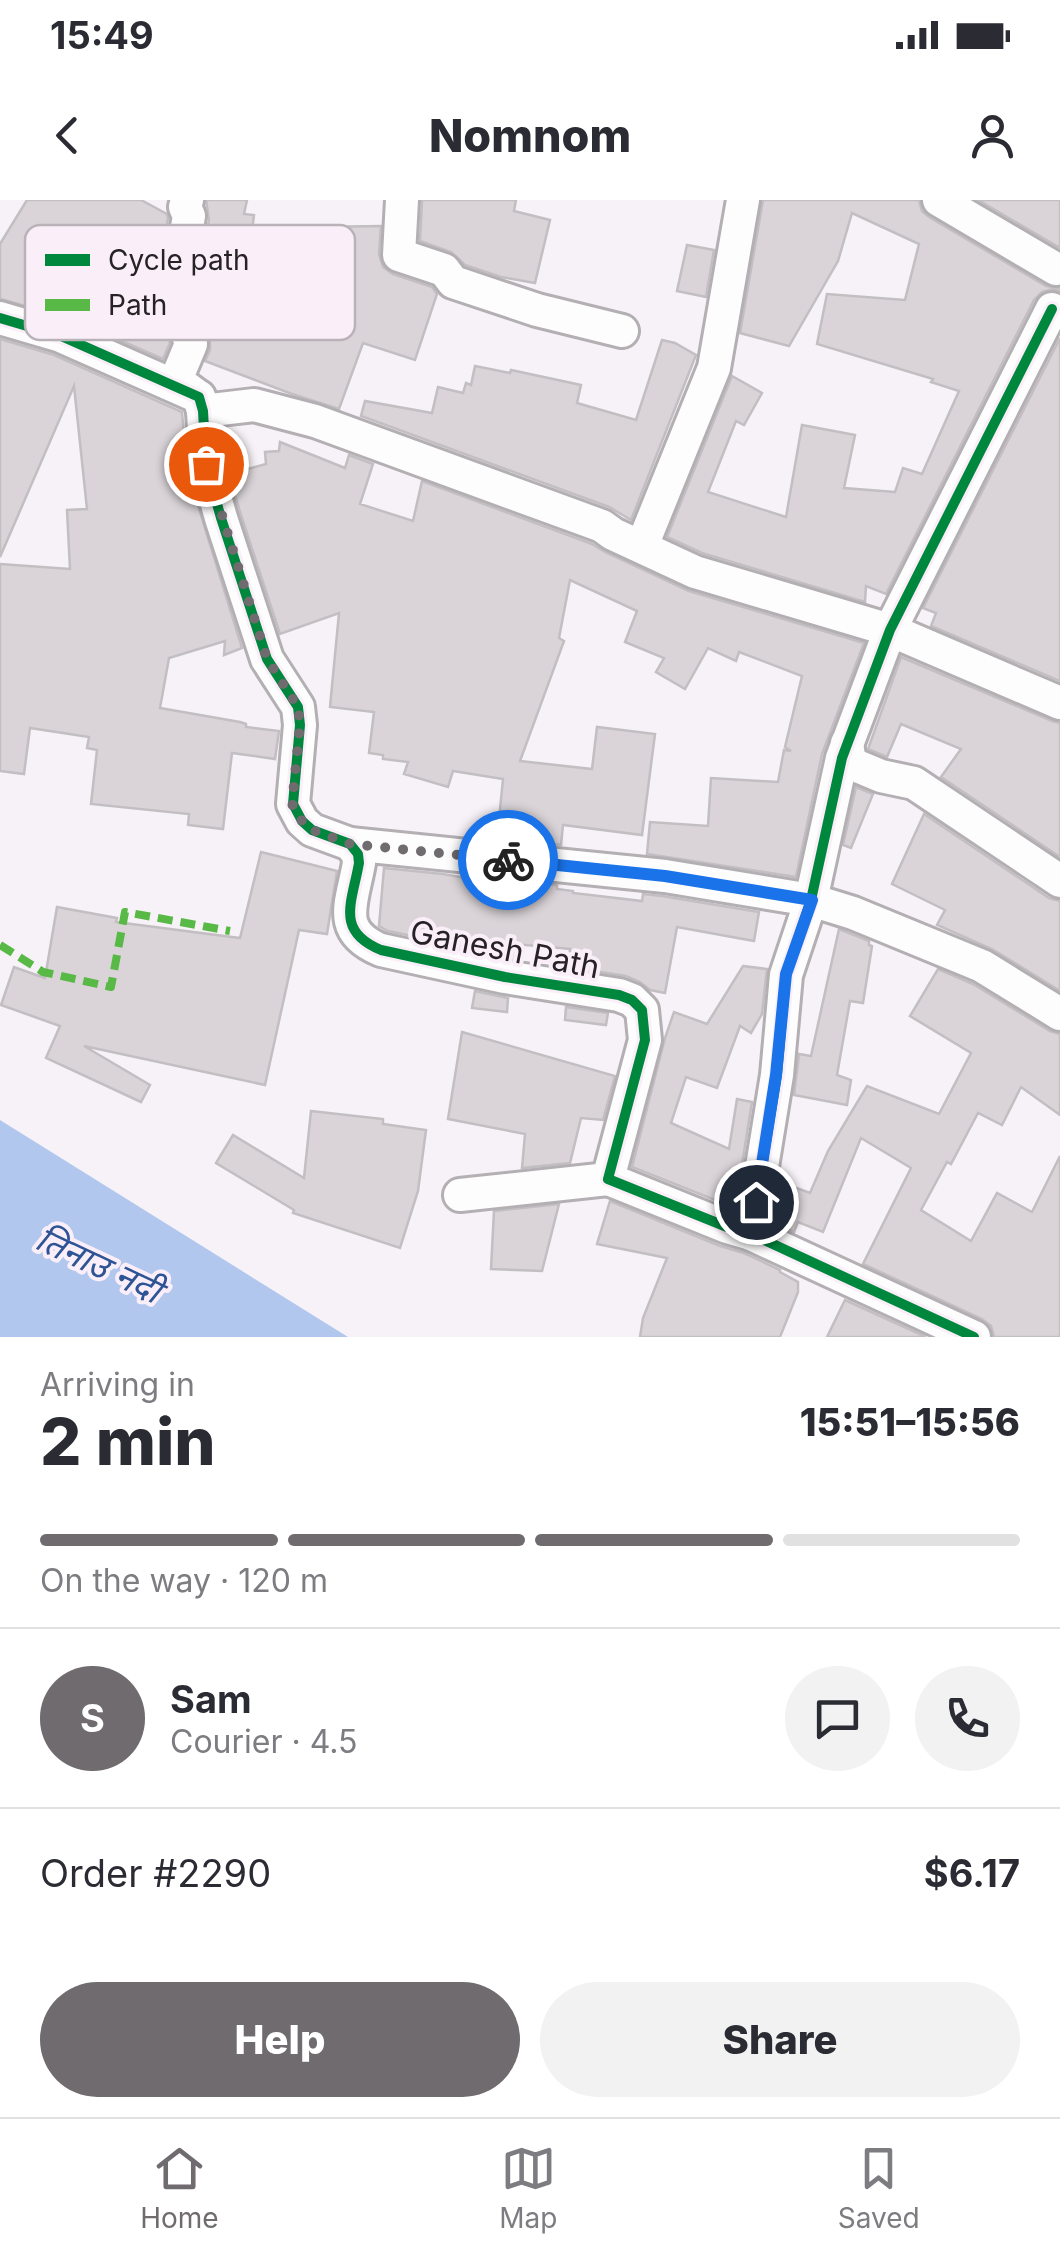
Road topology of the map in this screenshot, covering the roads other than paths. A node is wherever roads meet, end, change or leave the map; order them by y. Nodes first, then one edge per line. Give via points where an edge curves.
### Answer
1 (186, 200) edge
2 (402, 200) edge
3 (744, 200) edge
4 (939, 200) edge
5 (187, 225) edge
6 (1058, 266) edge
7 (1056, 311) edge
8 (0, 318) edge
9 (25, 326) edge
10 (622, 331) dead end
11 (68, 340) edge
12 (190, 340) edge
13 (201, 404) junction
14 (642, 546) junction
15 (890, 630) junction
16 (1060, 703) edge
17 (847, 743) junction
18 (350, 844) junction
19 (1060, 882) edge
20 (812, 900) junction
21 (1060, 1014) edge
22 (608, 1179) junction
23 (460, 1195) dead end
24 (751, 1234) junction
25 (974, 1337) edge

1 - 5 street
2 - 10 street via 399,255 444,270 454,282
3 - 14 street via 714,368
4 - 6 street
6 - 7 street
7 - 15 street
8 - 9 street
11 - 13 street
12 - 13 street via 176,380
13 - 14 street via 254,405 315,421
13 - 18 street via 206,464 221,518 267,659 298,707 292,804 312,830
14 - 15 street via 694,572
15 - 16 street
15 - 17 street
17 - 19 street via 850,763 914,784
17 - 20 street
18 - 20 street via 665,876
18 - 22 street, Ganesh Path via 359,862 350,919 364,944 619,996 642,1010 646,1040
20 - 21 street via 982,966
20 - 24 street via 786,974
22 - 23 street
22 - 24 street
24 - 25 street

